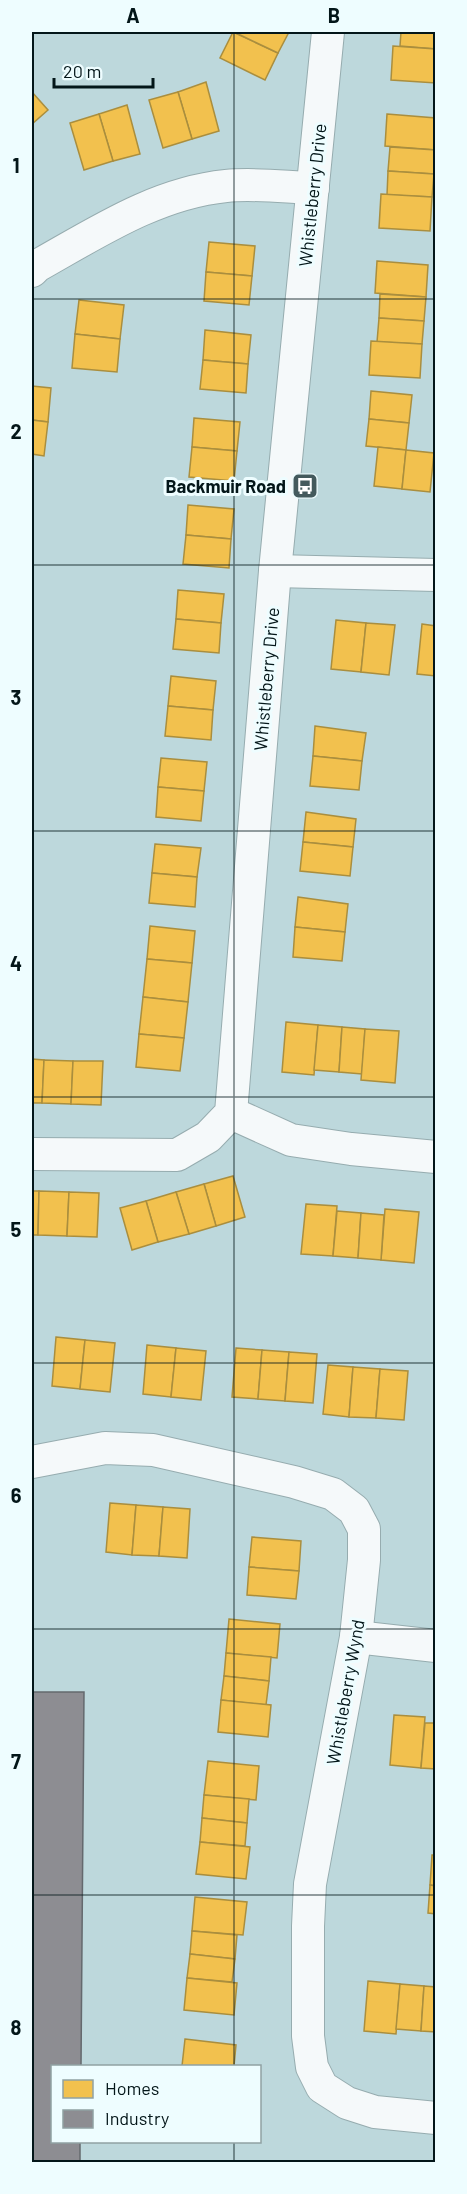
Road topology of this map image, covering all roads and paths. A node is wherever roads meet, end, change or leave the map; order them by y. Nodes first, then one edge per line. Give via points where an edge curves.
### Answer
1 (328, 32) edge
2 (313, 188) junction
3 (33, 266) edge
4 (275, 571) junction
5 (435, 575) edge
6 (231, 1113) junction
7 (32, 1154) edge
8 (435, 1157) edge
9 (32, 1462) edge
10 (356, 1637) junction
11 (435, 1646) edge
12 (435, 2118) edge

1 - 2 street, Whistleberry Drive
2 - 3 street via 226,186 180,195 119,219
2 - 4 street, Whistleberry Drive
4 - 5 street
4 - 6 street, Whistleberry Drive
6 - 7 street via 208,1137 177,1155
6 - 8 street via 291,1140
9 - 10 street, Whistleberry Wynd via 105,1448 153,1450 333,1494 354,1510 364,1529
10 - 11 street
10 - 12 street, Whistleberry Wynd via 310,1884 308,2025 312,2067 322,2087 347,2103 375,2112

